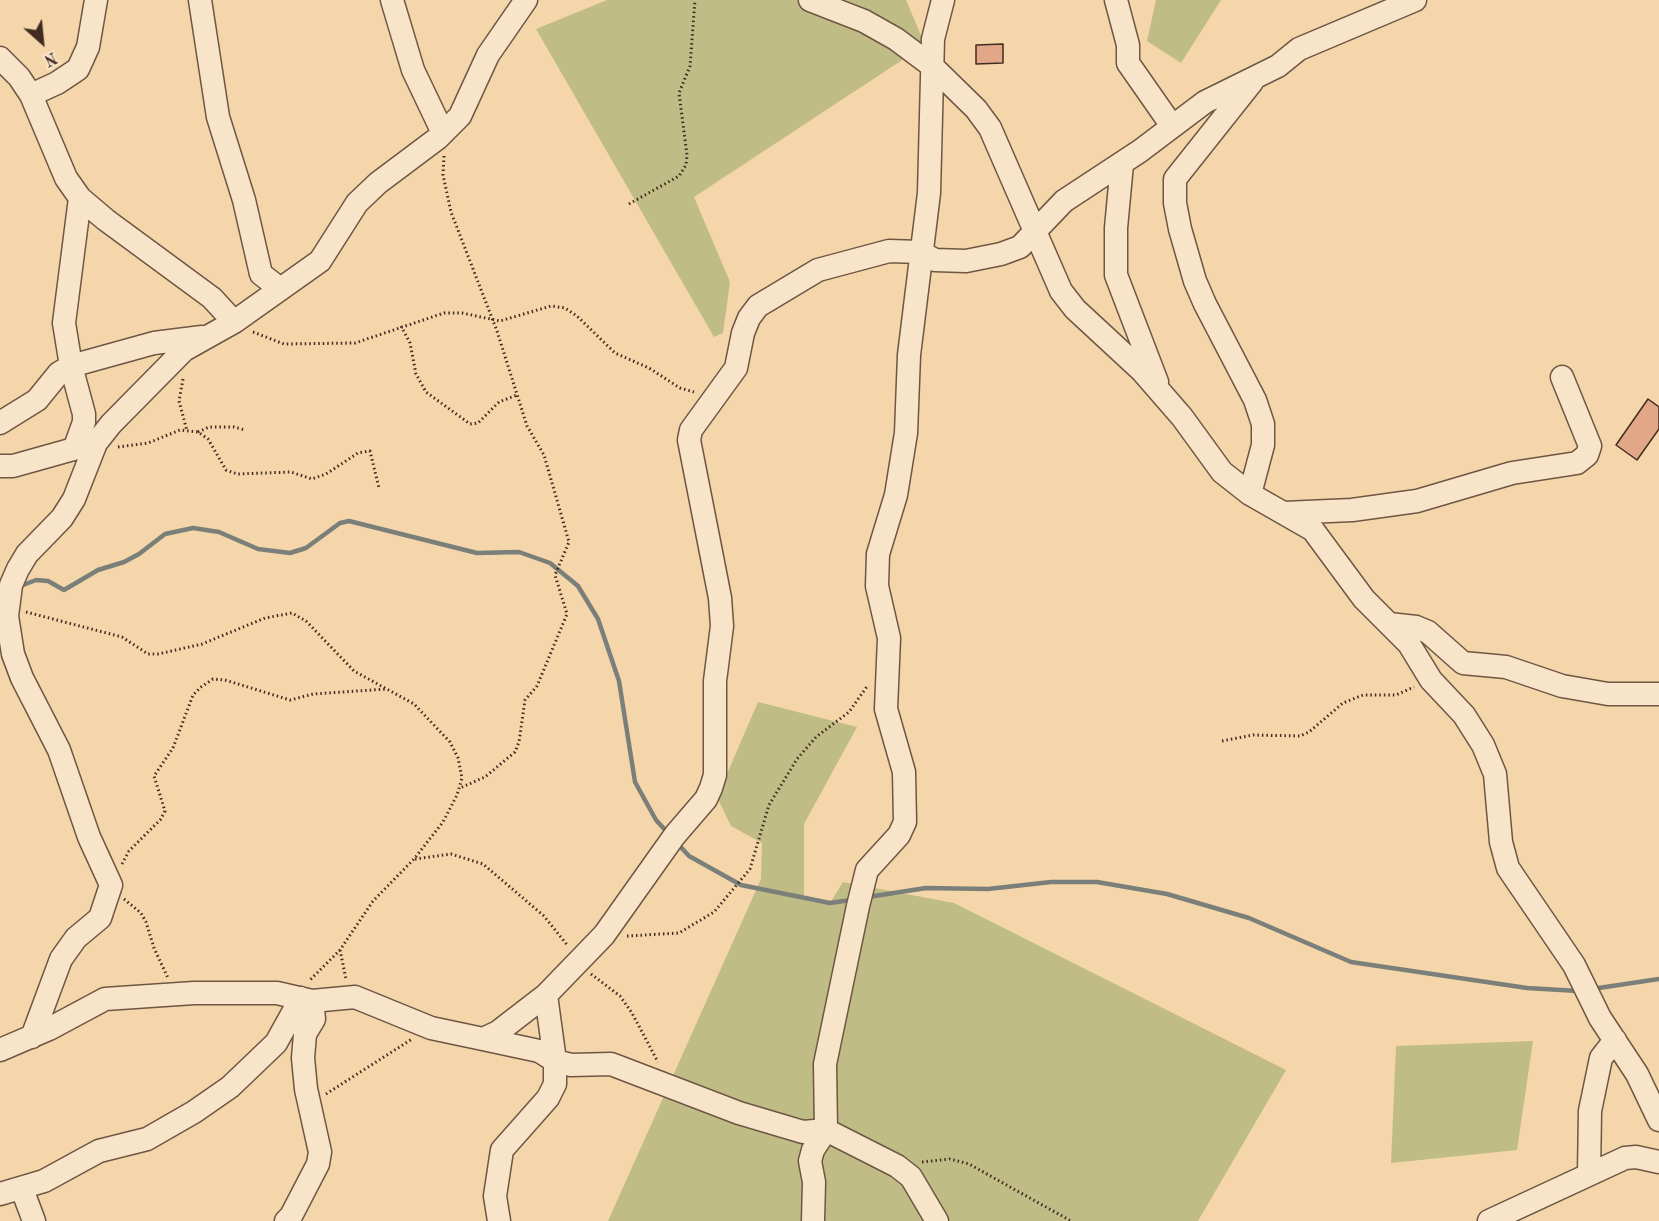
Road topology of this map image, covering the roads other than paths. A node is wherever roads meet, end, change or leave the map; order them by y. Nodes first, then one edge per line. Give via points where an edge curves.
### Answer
1 (96, 0) edge
2 (200, 0) edge
3 (392, 0) edge
4 (526, 0) edge
5 (810, 0) edge
6 (943, 0) edge
7 (1116, 0) edge
8 (1415, 0) edge
9 (0, 58) edge
10 (932, 66) junction
11 (1257, 76) junction
12 (31, 95) junction
13 (1172, 126) junction
14 (443, 144) junction
15 (1122, 164) junction
16 (80, 198) junction
17 (1034, 232) junction
18 (920, 252) junction
19 (279, 288) junction
20 (234, 322) junction
21 (204, 337) junction
22 (71, 366) junction
23 (1562, 377) dead end
24 (1160, 391) junction
25 (0, 423) edge
26 (85, 445) junction
27 (0, 466) edge
28 (1250, 494) junction
29 (1284, 513) junction
30 (1389, 624) junction
31 (1659, 694) edge
32 (546, 995) junction
33 (306, 999) junction
34 (32, 1037) junction
35 (483, 1039) junction
36 (1615, 1040) junction
37 (0, 1050) edge
38 (555, 1061) junction
39 (1659, 1120) edge
40 (826, 1130) junction
41 (1659, 1162) edge
42 (1588, 1174) junction
43 (11, 1192) edge
44 (34, 1221) edge
45 (286, 1221) edge
46 (499, 1221) edge
47 (813, 1221) edge
48 (937, 1221) edge
49 (1489, 1221) edge

1 - 12 street via 88,46 78,69
2 - 19 street via 218,117 261,274
3 - 14 street via 413,70
4 - 14 street via 488,55
5 - 10 street via 872,26
6 - 10 street via 933,39
7 - 13 street via 1128,45 1128,63
8 - 11 street via 1299,49
9 - 12 street
10 - 17 street via 990,128
10 - 18 street via 929,193
11 - 13 street via 1205,102
11 - 28 street via 1175,179 1178,220 1195,281 1255,400 1263,424 1263,445
12 - 16 street via 66,177
13 - 15 street
14 - 19 street via 378,183 357,203 320,261
15 - 17 street via 1081,188
15 - 24 street via 1116,275
16 - 20 street via 212,298
16 - 22 street via 64,323
17 - 18 street via 1020,247 966,261 934,260
17 - 24 street via 1061,291 1075,309
18 - 32 street via 889,251 818,270 758,306 742,333 736,368 691,430 689,440 722,626 715,681 715,775 706,799 675,835 604,935
18 - 40 street via 906,433 896,495 878,555 877,586 889,638 886,709 904,772 905,822 899,835 867,870 825,1064
19 - 20 street
20 - 21 street
21 - 22 street via 145,345
21 - 26 street via 184,350
22 - 25 street via 59,373 33,404
22 - 26 street via 84,422
23 - 29 street via 1590,446 1587,455 1577,463 1512,473 1417,501 1352,510
24 - 28 street via 1222,472
26 - 27 street via 13,466
26 - 34 street via 74,499 62,519 27,555 11,585 7,630 22,678 59,750 89,837 111,885 100,918 76,938 61,959
28 - 29 street
29 - 30 street via 1313,530 1364,599
30 - 31 street via 1428,632 1463,663 1506,667 1562,686 1608,694
30 - 36 street via 1408,644 1431,680 1464,715 1483,745 1495,774 1501,842 1508,868 1574,965
32 - 35 street
32 - 38 street
33 - 34 street via 277,993 105,999
33 - 35 street via 355,997 431,1028
33 - 43 street via 276,1044 230,1087 194,1112 147,1139 99,1151 44,1181
33 - 45 street via 314,1019 305,1034 303,1058 320,1152 318,1164
34 - 37 street
35 - 38 street via 539,1051
36 - 39 street
36 - 42 street via 1601,1058 1590,1111
38 - 40 street via 611,1065 739,1113 803,1132
38 - 46 street via 555,1084 548,1098 502,1150 495,1196
40 - 47 street via 810,1161
40 - 48 street via 911,1177
41 - 42 street via 1636,1156
42 - 49 street
43 - 44 street

